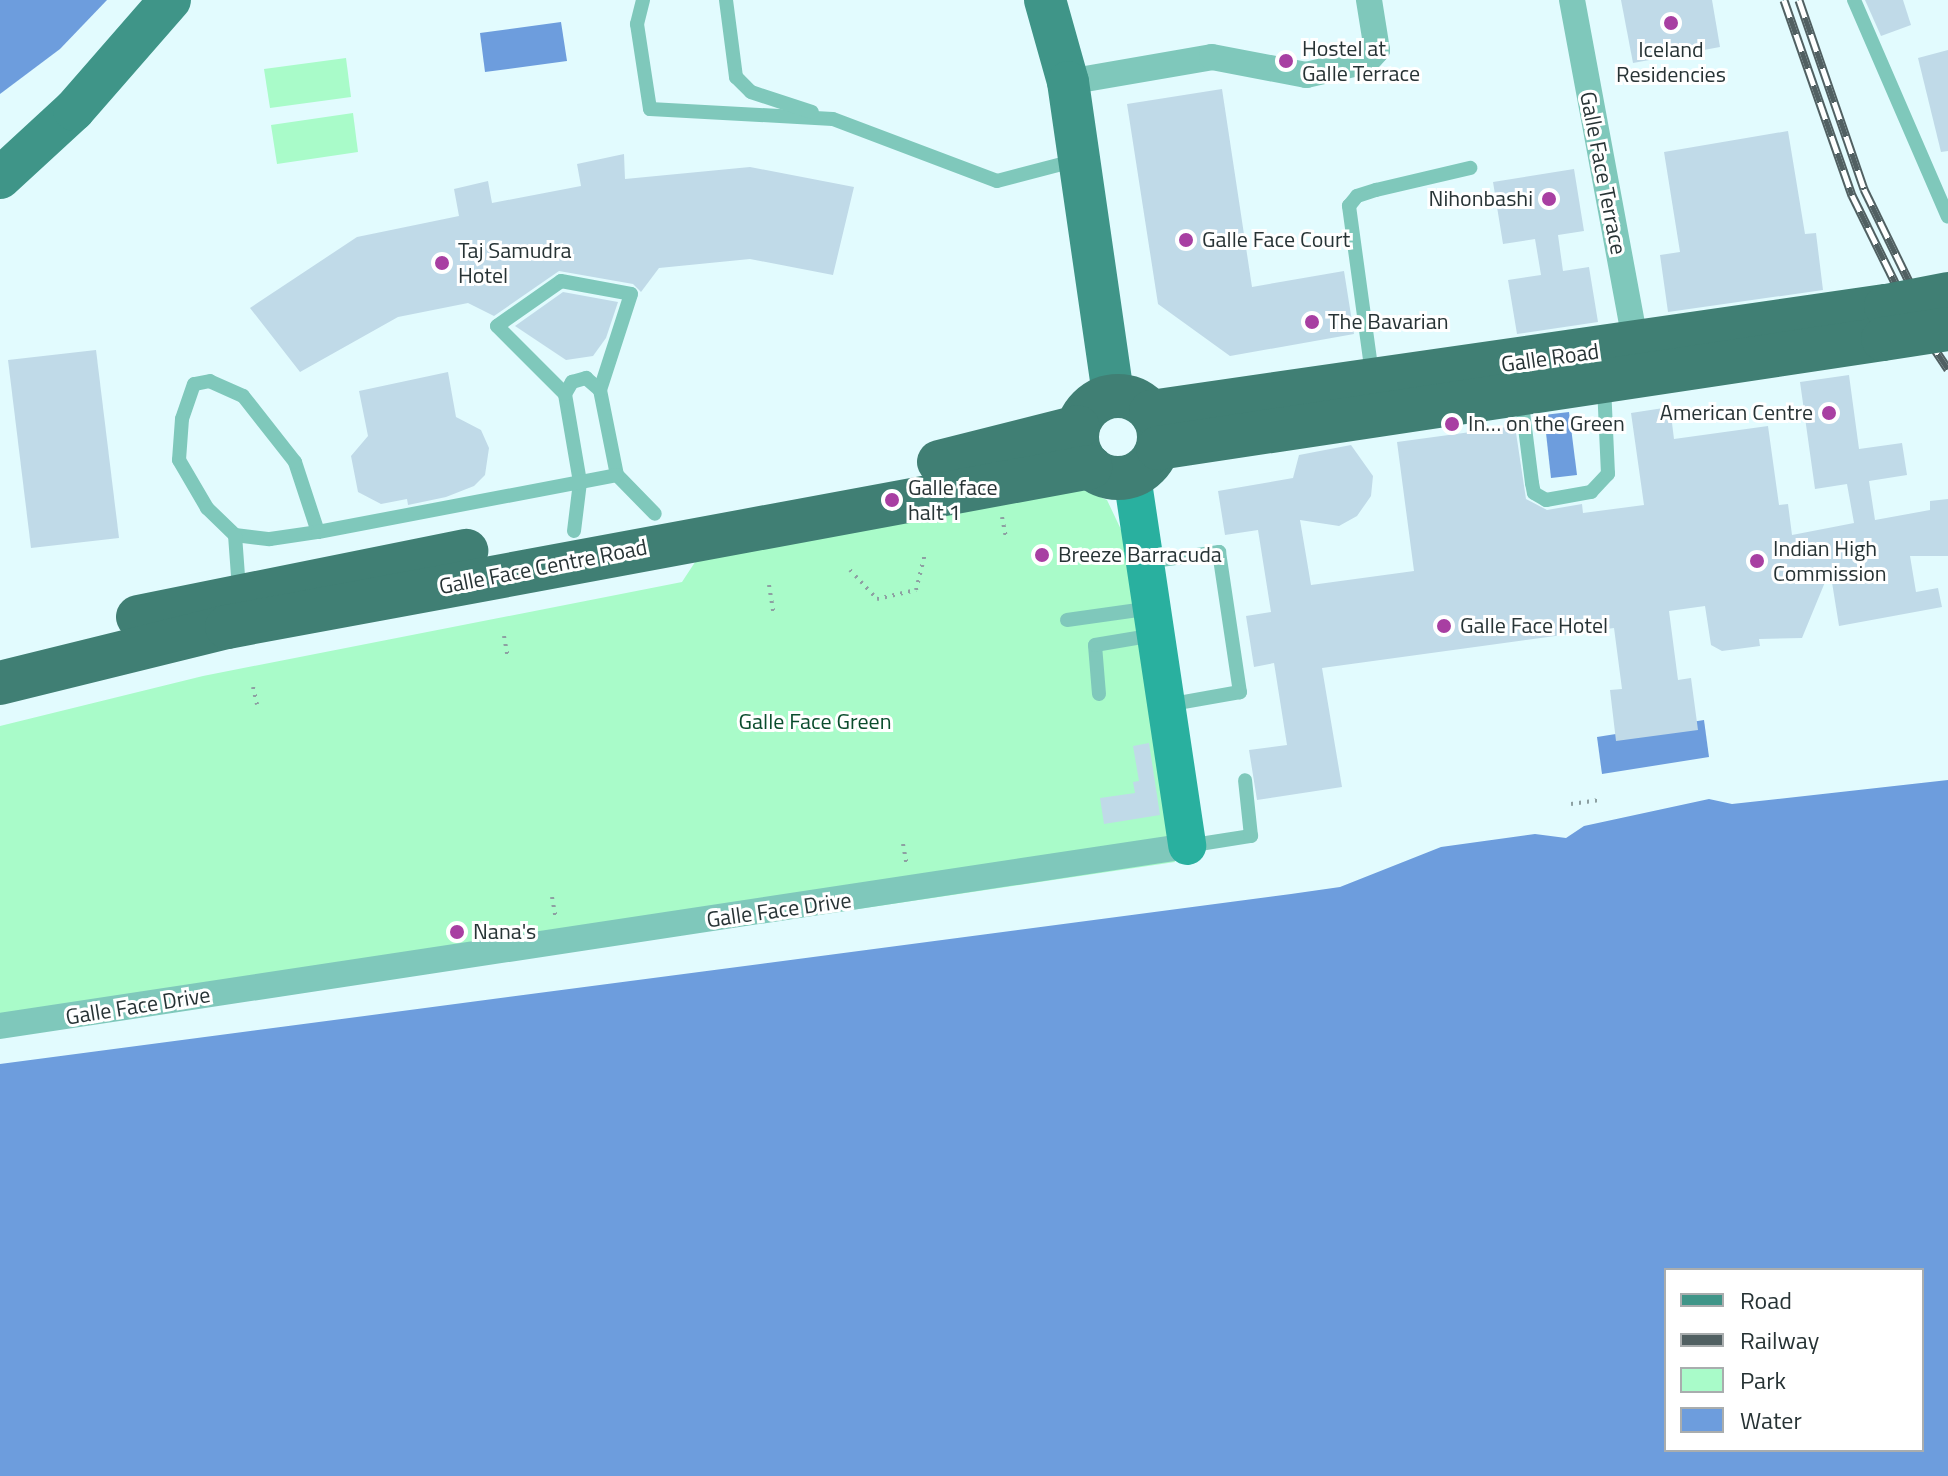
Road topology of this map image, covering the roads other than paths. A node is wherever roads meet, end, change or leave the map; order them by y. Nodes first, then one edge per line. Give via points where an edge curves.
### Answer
1 (170, 0) edge
2 (643, 0) edge
3 (726, 0) edge
4 (1045, 0) edge
5 (1369, 0) edge
6 (1572, 0) edge
7 (1854, 0) edge
8 (1068, 82) junction
9 (833, 119) junction
10 (1079, 160) junction
11 (1470, 168) dead end
12 (0, 178) edge
13 (1948, 217) edge
14 (1948, 294) edge
15 (1884, 323) junction
16 (1948, 329) edge
17 (1636, 345) junction
18 (1373, 382) junction
19 (1604, 382) junction
20 (600, 390) junction
21 (565, 394) junction
22 (1520, 394) junction
23 (1139, 433) junction
24 (1084, 447) junction
25 (617, 475) junction
26 (580, 482) junction
27 (655, 514) junction
28 (574, 531) junction
29 (318, 532) junction
30 (235, 535) junction
31 (1146, 562) junction
32 (240, 593) junction
33 (1067, 620) dead end
34 (1154, 621) junction
35 (83, 645) junction
36 (0, 652) edge
37 (0, 683) edge
38 (1099, 694) dead end
39 (1166, 705) junction
40 (1245, 780) dead end
41 (1187, 846) junction
42 (0, 1026) edge

1 - 12 main road via 74,110
2 - 9 lane via 637,24 650,109
3 - 9 lane via 736,77 751,92
4 - 8 main road
5 - 8 street via 1377,50 1367,61 1306,75 1212,57
6 - 17 street, Galle Face Terrace
7 - 13 lane
8 - 10 main road
9 - 10 lane via 997,181
10 - 23 main road
11 - 18 lane via 1376,190 1357,196 1349,206
14 - 15 highway, Galle Road, bridge
15 - 16 highway, Galle Road, bridge
15 - 17 highway, Galle Road
15 - 19 highway, Galle Road
17 - 18 highway, Galle Road
18 - 23 highway, Galle Road
19 - 22 highway, Galle Road
19 - 22 lane via 1608,474 1591,492 1546,500 1534,493
20 - 21 lane via 586,378 572,382
20 - 21 lane via 631,294 561,281 497,326
20 - 25 lane
21 - 26 lane
22 - 23 highway, Galle Road
23 - 24 highway via 1108,477
23 - 24 highway via 1090,407
23 - 31 street
24 - 27 highway, Galle Face Centre Road via 991,452
24 - 35 highway, Galle Face Centre Road via 845,509 227,627
25 - 26 lane
25 - 27 lane
26 - 28 lane
26 - 29 lane
27 - 28 highway, Galle Face Centre Road
28 - 32 highway, Galle Face Centre Road
29 - 30 lane via 270,539
29 - 30 lane via 295,462 243,396 210,381 194,384 182,419 179,460 207,508
30 - 32 lane
31 - 34 street
31 - 39 lane via 1219,552 1240,692
32 - 35 highway, Galle Face Centre Road
33 - 34 lane
34 - 38 lane via 1095,645
34 - 39 street
35 - 36 highway, Galle Face Centre Road
35 - 37 highway, Galle Face Centre Road
39 - 41 street
40 - 41 lane via 1251,836
41 - 42 street, Galle Face Drive

